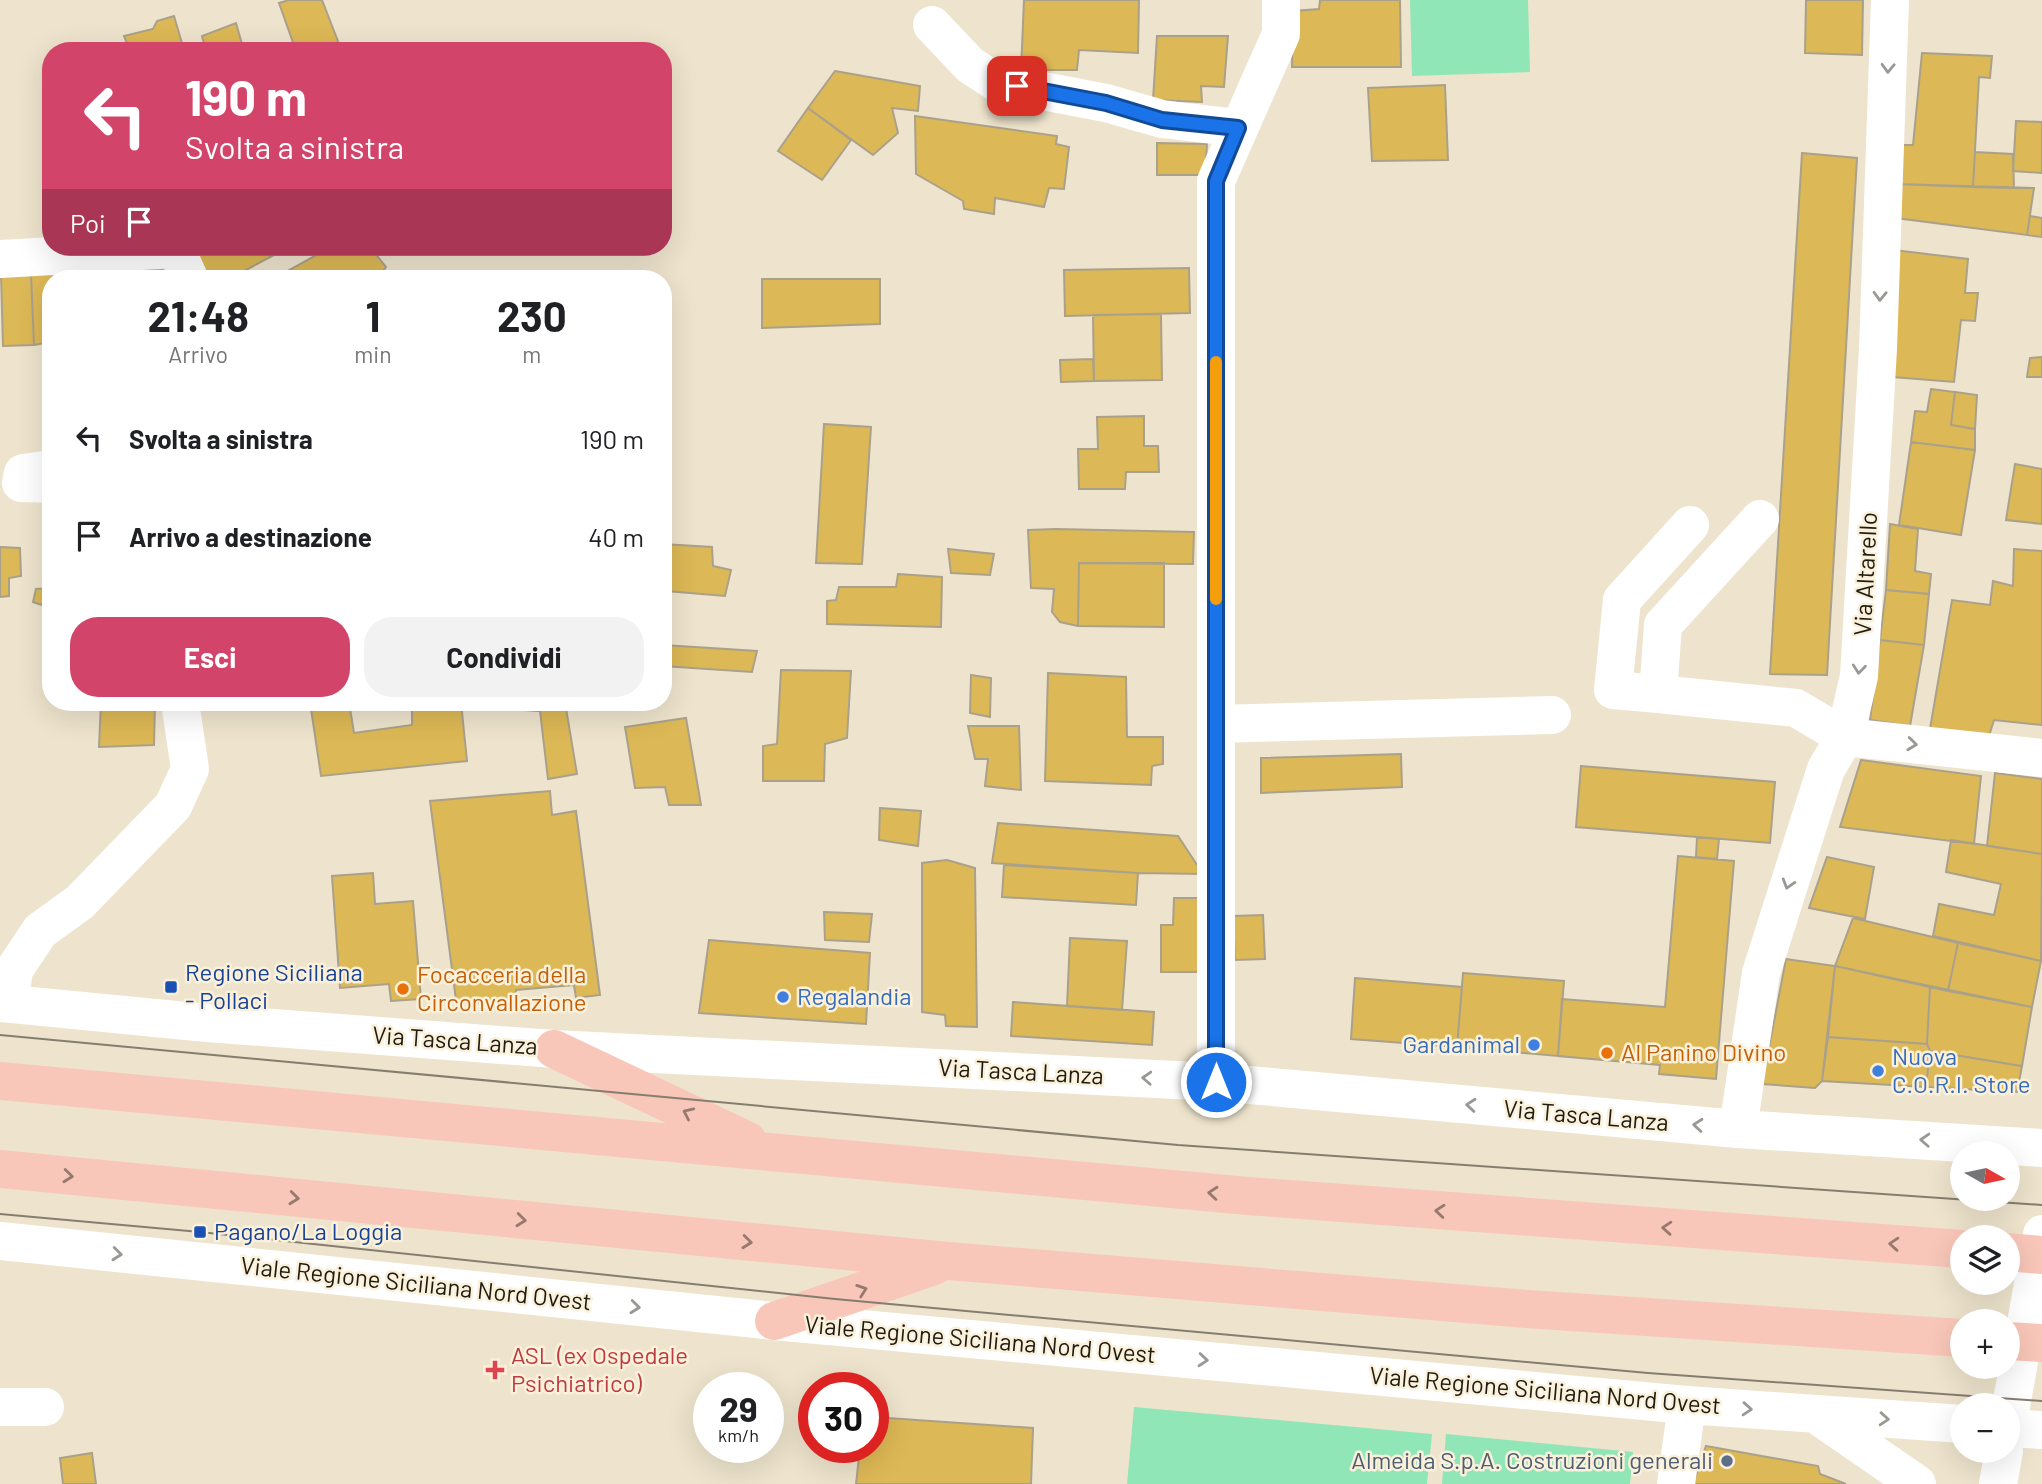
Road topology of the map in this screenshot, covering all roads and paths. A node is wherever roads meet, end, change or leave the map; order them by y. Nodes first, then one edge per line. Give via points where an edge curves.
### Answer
1 (1281, 0) edge
2 (1889, 0) edge
3 (932, 25) dead end
4 (1238, 128) junction
5 (180, 258) edge
6 (0, 259) edge
7 (123, 265) edge
8 (42, 470) edge
9 (42, 484) edge
10 (1760, 519) dead end
11 (1690, 525) dead end
12 (1658, 694) junction
13 (181, 711) edge
14 (1552, 715) dead end
15 (1216, 723) junction
16 (1844, 737) junction
17 (2042, 758) edge
18 (5, 1004) edge
19 (554, 1049) junction
20 (0, 1081) edge
21 (1216, 1082) junction
22 (1738, 1129) junction
23 (2042, 1148) edge
24 (772, 1152) junction
25 (0, 1169) edge
26 (2042, 1234) edge
27 (0, 1241) edge
28 (1950, 1248) edge
29 (2020, 1253) edge
30 (2042, 1255) edge
31 (948, 1261) junction
32 (774, 1321) junction
33 (2020, 1325) edge
34 (1950, 1337) edge
35 (2042, 1343) edge
36 (2020, 1354) edge
37 (1687, 1405) junction
38 (45, 1406) dead end
39 (0, 1407) edge
40 (1815, 1414) junction
41 (1950, 1423) edge
42 (2020, 1429) edge
43 (2042, 1430) edge
44 (2002, 1463) edge
45 (1676, 1484) edge
46 (1917, 1484) edge
47 (1998, 1484) edge

1 - 4 street via 1281,34
2 -> 16 street, Via Altarello via 1867,556 1859,676
3 - 4 street via 970,65 996,82 1106,103 1162,120
4 - 15 street via 1216,181
5 - 7 street
6 - 7 street
8 - 9 street via 23,473 21,484
10 - 12 street via 1663,625
11 - 12 street via 1622,600 1613,690
12 - 16 street via 1796,708
13 - 18 street via 190,769 173,806 80,902 40,931 14,970
14 - 15 street
15 - 21 street
16 -> 17 street
16 -> 22 street, Via Altarello via 1825,769 1761,973
18 - 19 street, Via Tasca Lanza
21 -> 19 street, Via Tasca Lanza
24 -> 19 main road
20 - 24 main road
22 -> 21 street, Via Tasca Lanza
23 -> 22 street, Via Tasca Lanza
28 -> 24 main road via 1248,1196
25 -> 31 main road
26 - 33 street
27 -> 32 street, Viale Regione Siciliana Nord Ovest
29 - 30 main road
32 -> 31 main road
31 - 34 main road via 1527,1310
32 -> 37 street, Viale Regione Siciliana Nord Ovest
35 - 36 main road
37 -> 40 street, Viale Regione Siciliana Nord Ovest
37 - 45 street
38 - 39 street
40 -> 41 street, Viale Regione Siciliana Nord Ovest
40 - 46 street
42 - 43 street
44 - 47 street

